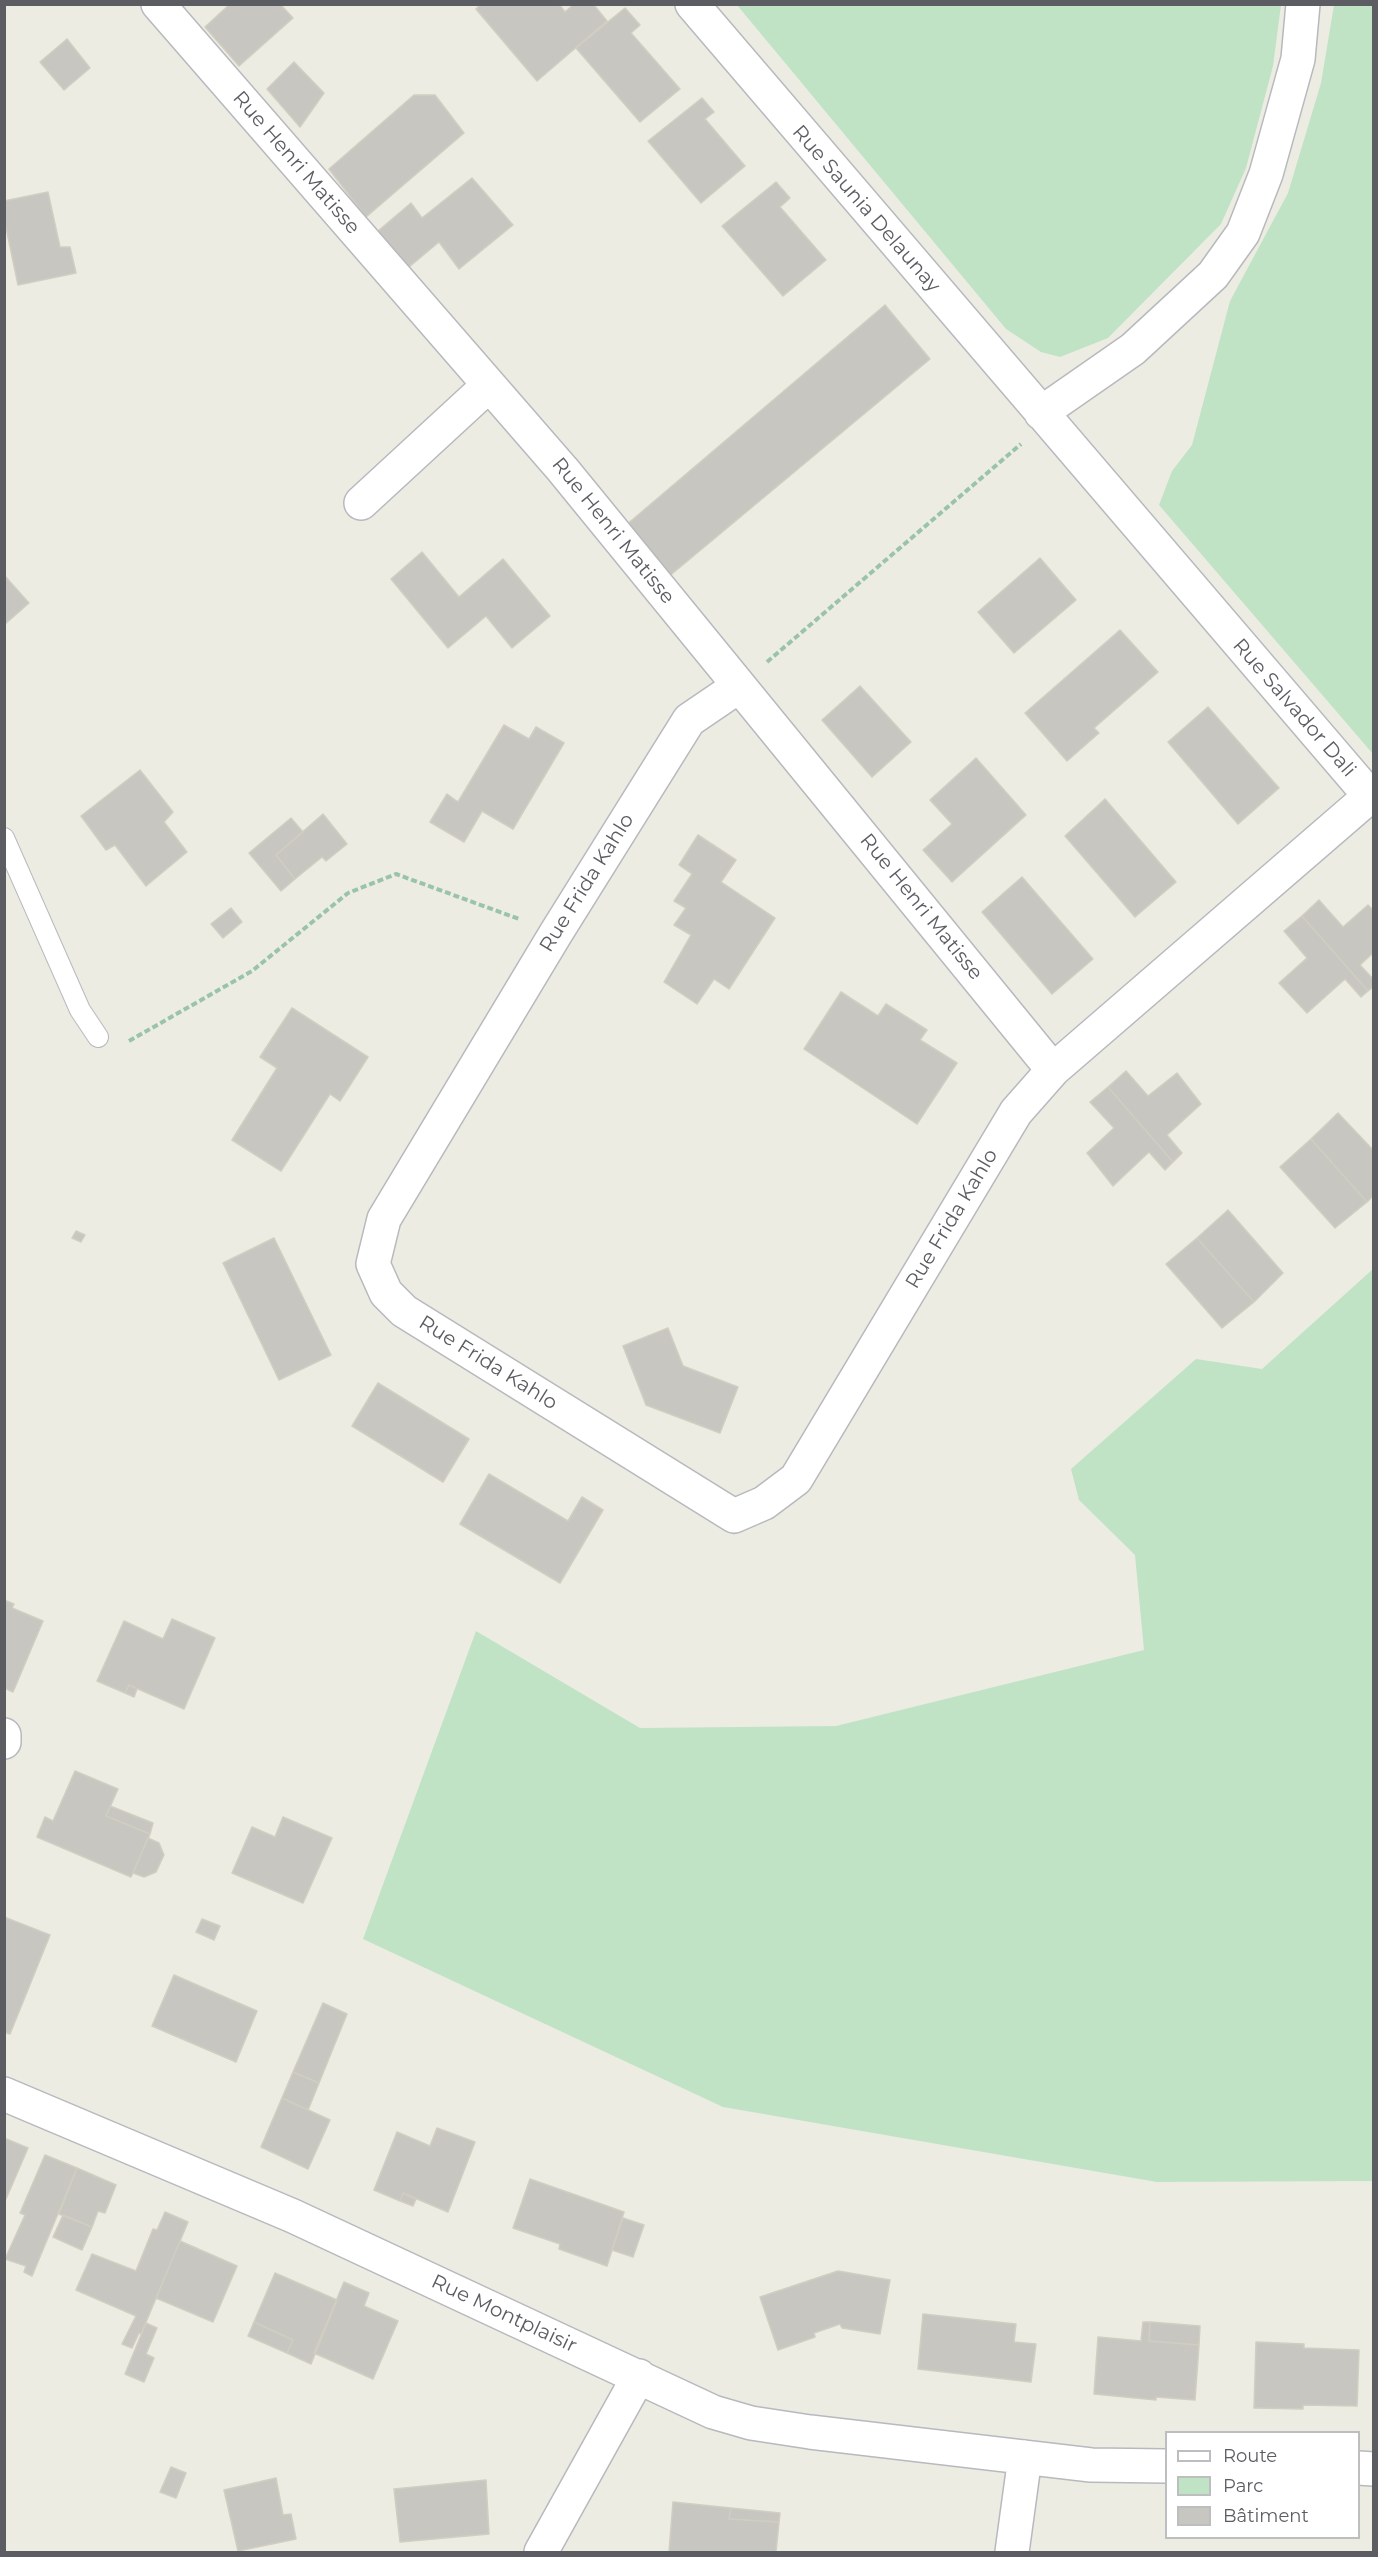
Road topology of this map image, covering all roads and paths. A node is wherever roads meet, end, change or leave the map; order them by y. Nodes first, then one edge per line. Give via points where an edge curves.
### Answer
1 (158, 4) edge
2 (692, 4) edge
3 (1303, 4) edge
4 (489, 385) junction
5 (1041, 412) junction
6 (362, 503) dead end
7 (739, 686) junction
8 (4, 838) edge
9 (555, 933) junction
10 (98, 1037) joint
11 (1053, 1070) junction
12 (4, 1735) edge
13 (4, 1742) edge
14 (4, 2094) edge
15 (639, 2376) junction
16 (1024, 2457) junction
17 (1165, 2466) edge
18 (541, 2553) edge
19 (1012, 2553) edge

1 - 4 street, Rue Henri Matisse
2 - 5 street, Rue Saunia Delaunay
3 - 5 street via 1298,59 1266,174 1244,233 1213,275 1133,350
4 - 6 street
4 - 7 street, Rue Henri Matisse
5 - 7 path via 1026,439
5 - 11 street, Rue Salvador Dali via 1370,796
7 - 9 street, Rue Frida Kahlo via 689,720
7 - 11 street, Rue Henri Matisse
8 - 10 lane via 80,1010
9 - 10 path via 396,874 348,893 252,971 127,1042
9 - 11 street, Rue Frida Kahlo via 384,1219 373,1264 386,1293 404,1311 734,1516 764,1503 796,1479 1016,1112
12 - 13 street
14 - 15 street, Rue Montplaisir via 293,2216
15 - 16 street, Rue Montplaisir via 713,2412 751,2423
15 - 18 street
16 - 17 street, Rue Montplaisir via 1091,2465
16 - 19 street

